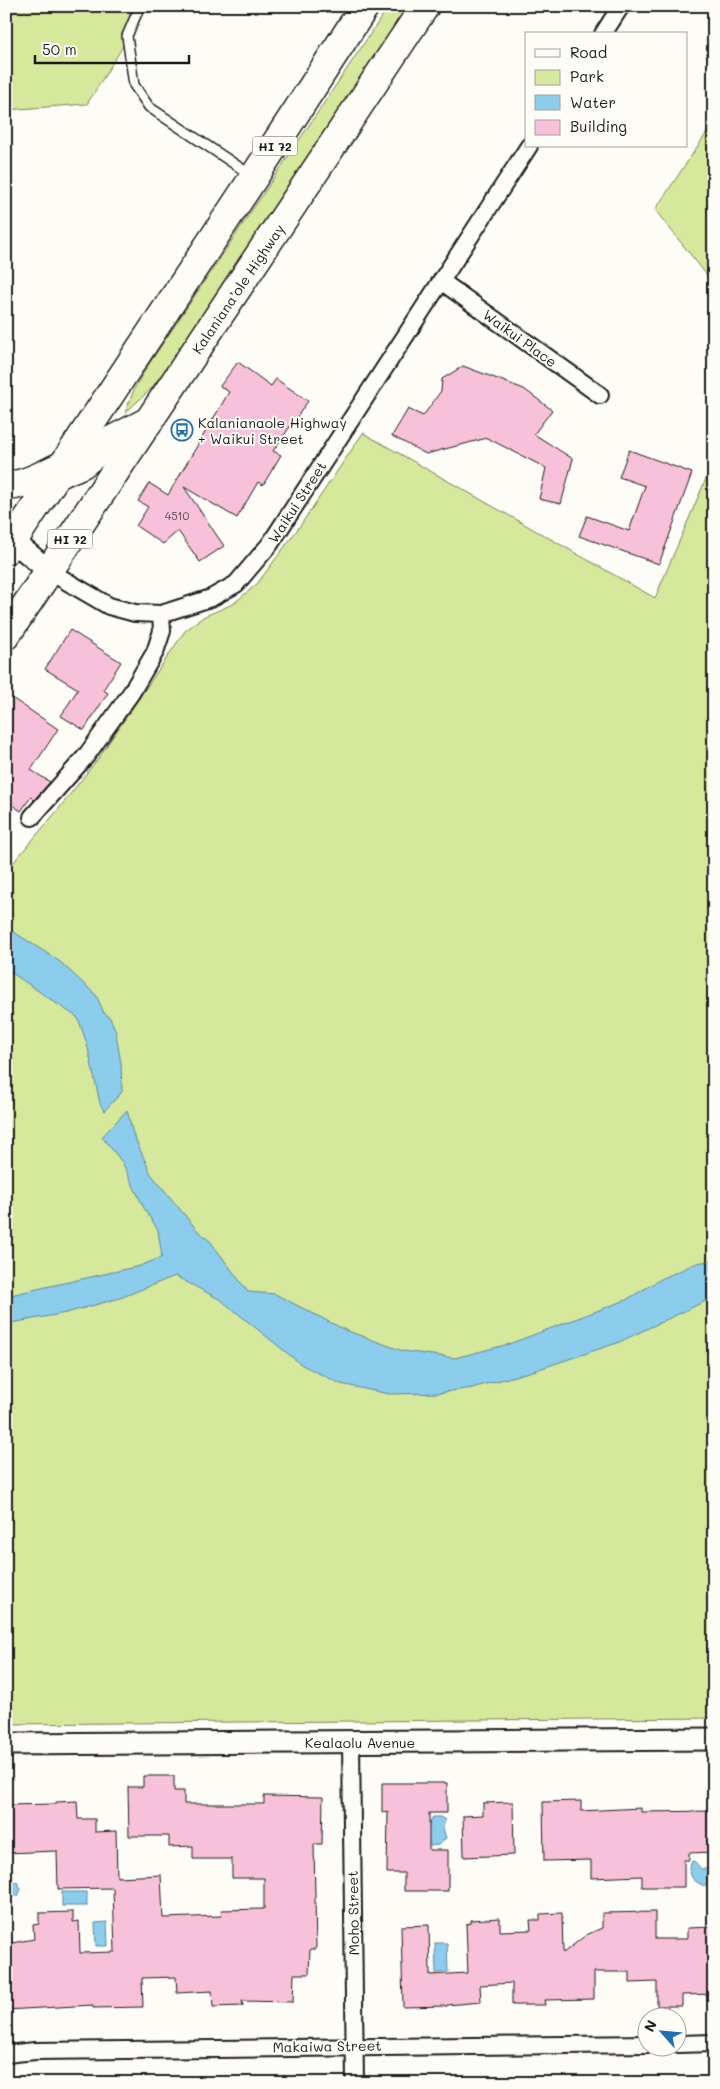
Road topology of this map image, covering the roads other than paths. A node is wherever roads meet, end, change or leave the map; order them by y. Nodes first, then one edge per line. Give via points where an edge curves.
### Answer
1 (140, 6) edge
2 (365, 6) edge
3 (425, 6) edge
4 (621, 6) edge
5 (604, 32) edge
6 (528, 148) edge
7 (254, 177) junction
8 (441, 281) junction
9 (600, 395) dead end
10 (150, 420) junction
11 (59, 470) junction
12 (6, 486) edge
13 (8, 539) edge
14 (50, 571) junction
15 (161, 614) junction
16 (6, 635) edge
17 (32, 817) dead end
18 (714, 1739) edge
19 (351, 1742) junction
20 (6, 1744) edge
21 (714, 2043) edge
22 (638, 2044) edge
23 (688, 2044) edge
24 (355, 2046) junction
25 (6, 2054) edge
26 (355, 2083) edge

1 - 7 lane via 127,36 134,85 149,107
2 - 7 highway, HI 72
3 - 10 highway, Kalaniana’ole Highway / HI 72
4 - 5 street
6 - 8 street, Waikui Street
7 - 11 highway, HI 72
8 - 9 street, Waikui Place
8 - 15 street, Waikui Street via 270,544 252,566 236,584 211,598
10 - 11 highway via 112,440 82,464
10 - 14 highway, Kalaniana’ole Highway / HI 72
11 - 12 highway via 17,486
11 - 13 highway, HI 72
13 - 14 street
14 - 15 street, Waikui Street via 109,606 135,613
14 - 16 highway, Kalaniana’ole Highway
15 - 17 street via 162,631 155,652 131,693 86,756
18 - 19 street, Kealaolu Avenue
19 - 20 street, Kealaolu Avenue
19 - 24 street, Moho Street
21 - 23 street
22 - 24 street, Makaiwa Street
24 - 25 street, Makaiwa Street
24 - 26 street, Moho Street

